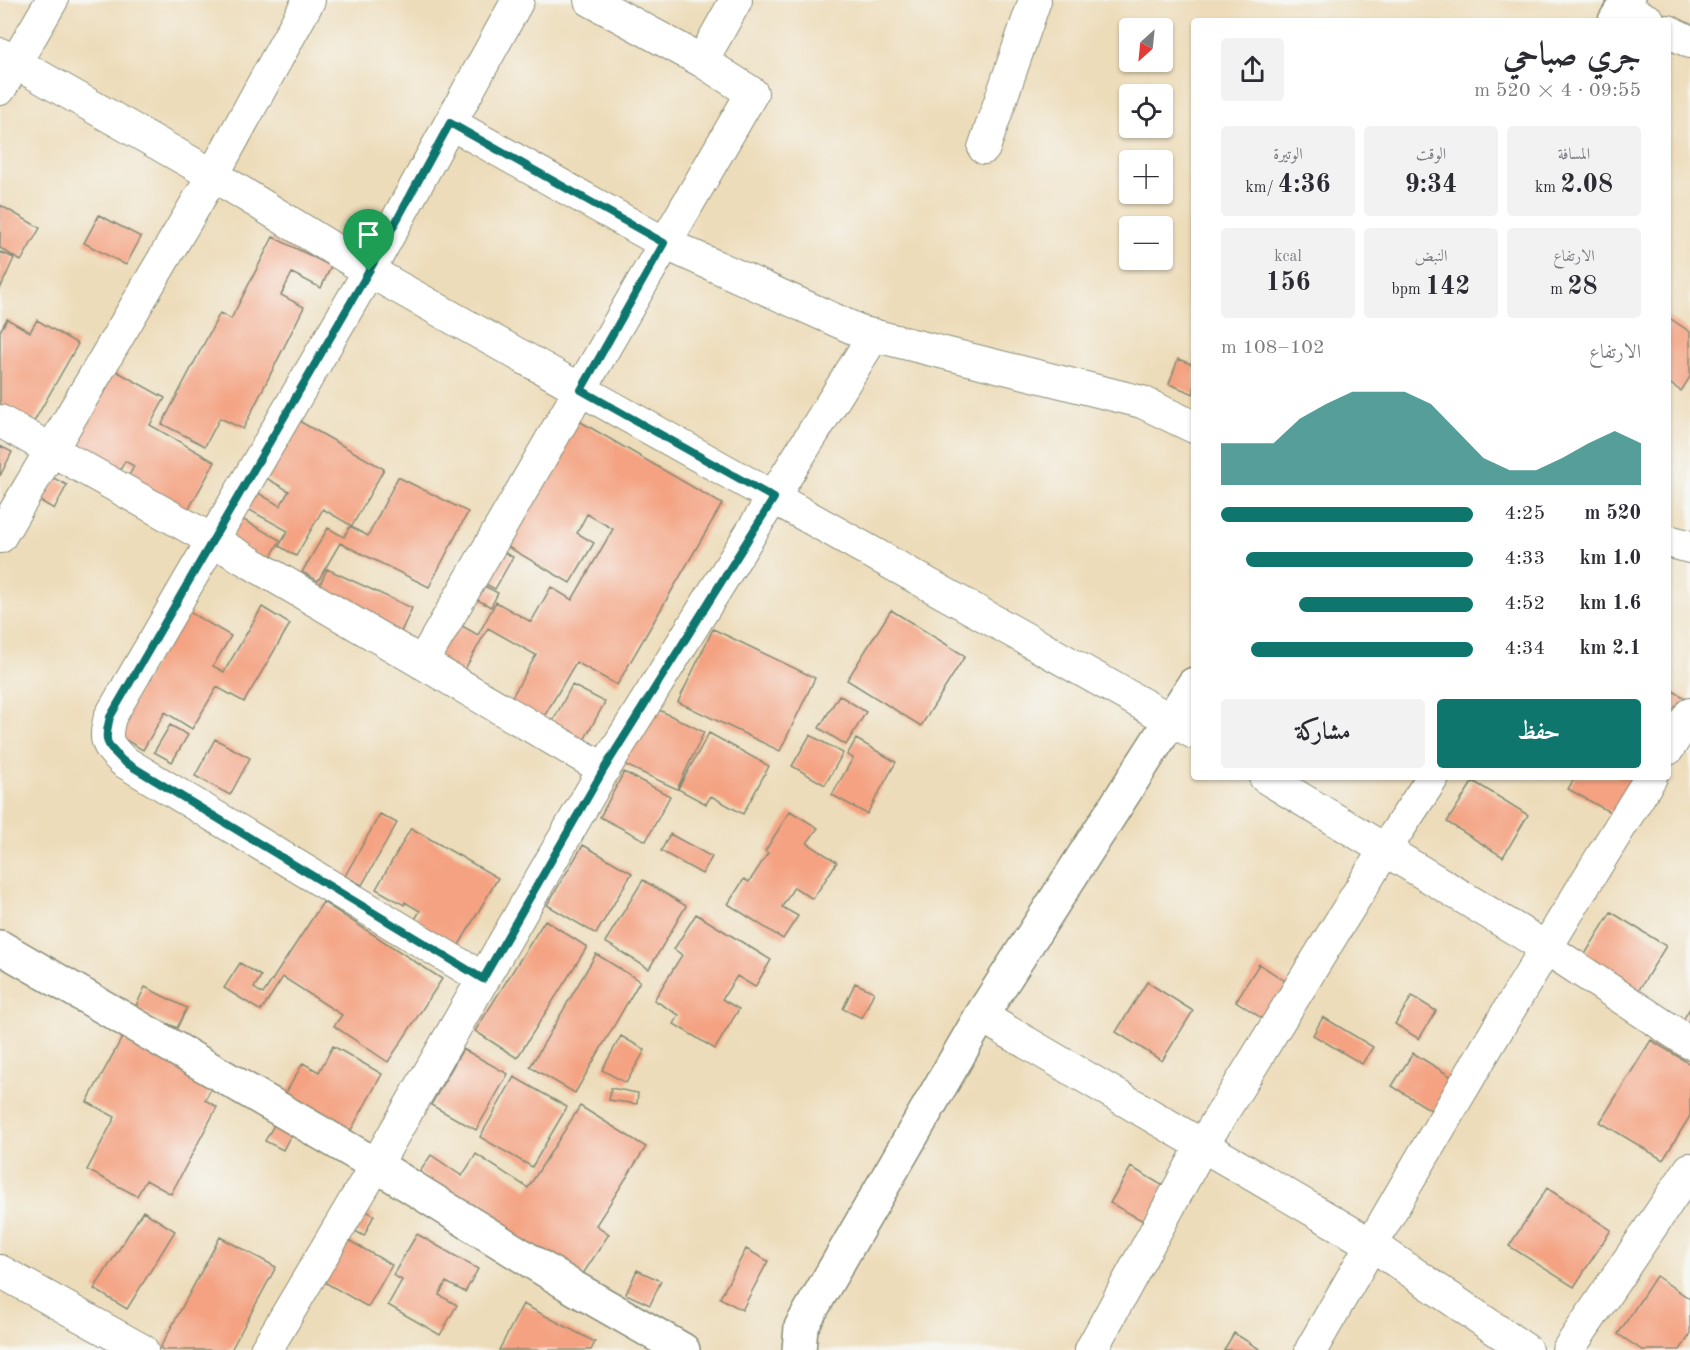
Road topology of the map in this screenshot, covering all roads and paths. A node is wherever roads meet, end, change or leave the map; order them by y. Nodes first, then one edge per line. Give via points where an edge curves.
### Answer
1 (52, 0) edge
2 (309, 0) edge
3 (518, 0) edge
4 (590, 0) edge
5 (736, 0) edge
6 (1035, 0) edge
7 (1671, 32) edge
8 (1690, 42) edge
9 (702, 61) junction
10 (5, 69) edge
11 (450, 123) junction
12 (984, 148) dead end
13 (213, 175) junction
14 (664, 243) junction
15 (369, 271) junction
16 (874, 335) junction
17 (581, 390) junction
18 (0, 421) edge
19 (1191, 426) edge
20 (50, 451) junction
21 (774, 498) junction
22 (0, 537) edge
23 (212, 540) junction
24 (1671, 542) edge
25 (1690, 547) edge
26 (422, 663) junction
27 (1191, 695) edge
28 (1690, 714) edge
29 (1183, 726) edge
30 (1671, 744) edge
31 (604, 769) junction
32 (1270, 780) edge
33 (1431, 780) edge
34 (1649, 780) edge
35 (1384, 851) junction
36 (0, 947) edge
37 (1545, 947) junction
38 (483, 979) junction
39 (981, 1016) junction
40 (1690, 1043) edge
41 (1202, 1146) junction
42 (376, 1165) junction
43 (1690, 1169) edge
44 (1371, 1244) junction
45 (0, 1271) edge
46 (142, 1350) edge
47 (266, 1350) edge
48 (683, 1350) edge
49 (799, 1350) edge
50 (1091, 1350) edge
51 (1311, 1350) edge
52 (1526, 1350) edge
53 (1568, 1350) edge

1 - 10 street
2 - 13 street
3 - 11 street
4 - 9 street
5 - 9 street
6 - 12 street
7 - 8 street
9 - 14 street via 752,93
10 - 13 street
11 - 14 street
11 - 15 street
13 - 15 street
13 - 20 street
14 - 16 street
14 - 17 street
15 - 17 street
15 - 23 street
16 - 19 street via 1142,402
16 - 21 street
17 - 21 street
17 - 26 street
18 - 20 street
20 - 22 street
20 - 23 street
21 - 29 street
21 - 31 street
23 - 26 street
23 - 38 street via 110,717 108,746 123,761
24 - 25 street
26 - 31 street
27 - 29 street
28 - 30 street
29 - 39 street
31 - 38 street
32 - 35 street
33 - 35 street
34 - 37 street
35 - 37 street
35 - 41 street
36 - 42 street
37 - 40 street
37 - 44 street
38 - 42 street
39 - 41 street
39 - 49 street via 801,1327
41 - 44 street
41 - 50 street
42 - 47 street
42 - 48 street
43 - 53 street
44 - 51 street
44 - 52 street
45 - 46 street

